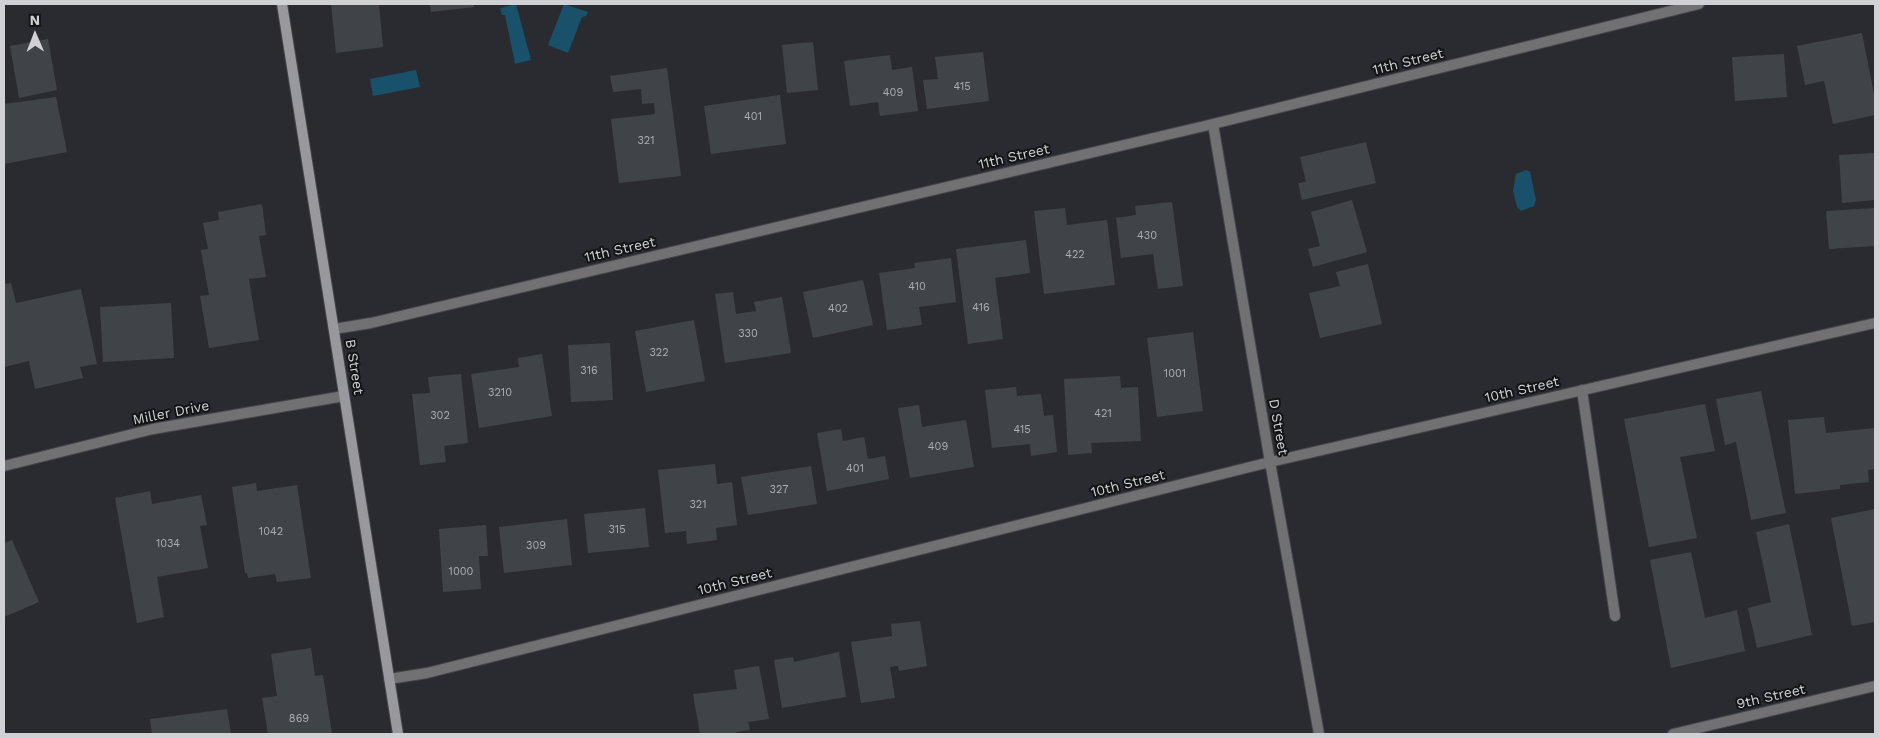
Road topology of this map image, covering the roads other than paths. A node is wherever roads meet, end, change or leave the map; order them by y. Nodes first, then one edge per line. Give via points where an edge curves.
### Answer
1 (282, 4) edge
2 (1699, 4) edge
3 (1213, 124) junction
4 (1875, 322) edge
5 (334, 329) junction
6 (1582, 390) junction
7 (344, 396) junction
8 (1270, 462) junction
9 (4, 466) edge
10 (1615, 616) dead end
11 (389, 679) junction
12 (1875, 686) edge
13 (398, 734) edge
14 (1319, 734) edge
15 (1673, 734) edge

1 - 5 street, B Street
2 - 3 street, 11th Street
3 - 5 street, 11th Street
3 - 8 street, D Street
4 - 6 street, 10th Street
5 - 7 street, B Street
6 - 8 street, 10th Street
6 - 10 street
7 - 9 street, Miller Drive via 153,429
7 - 11 street, B Street
8 - 11 street, 10th Street via 427,673
8 - 14 street, D Street
11 - 13 street, B Street
12 - 15 street, 9th Street

